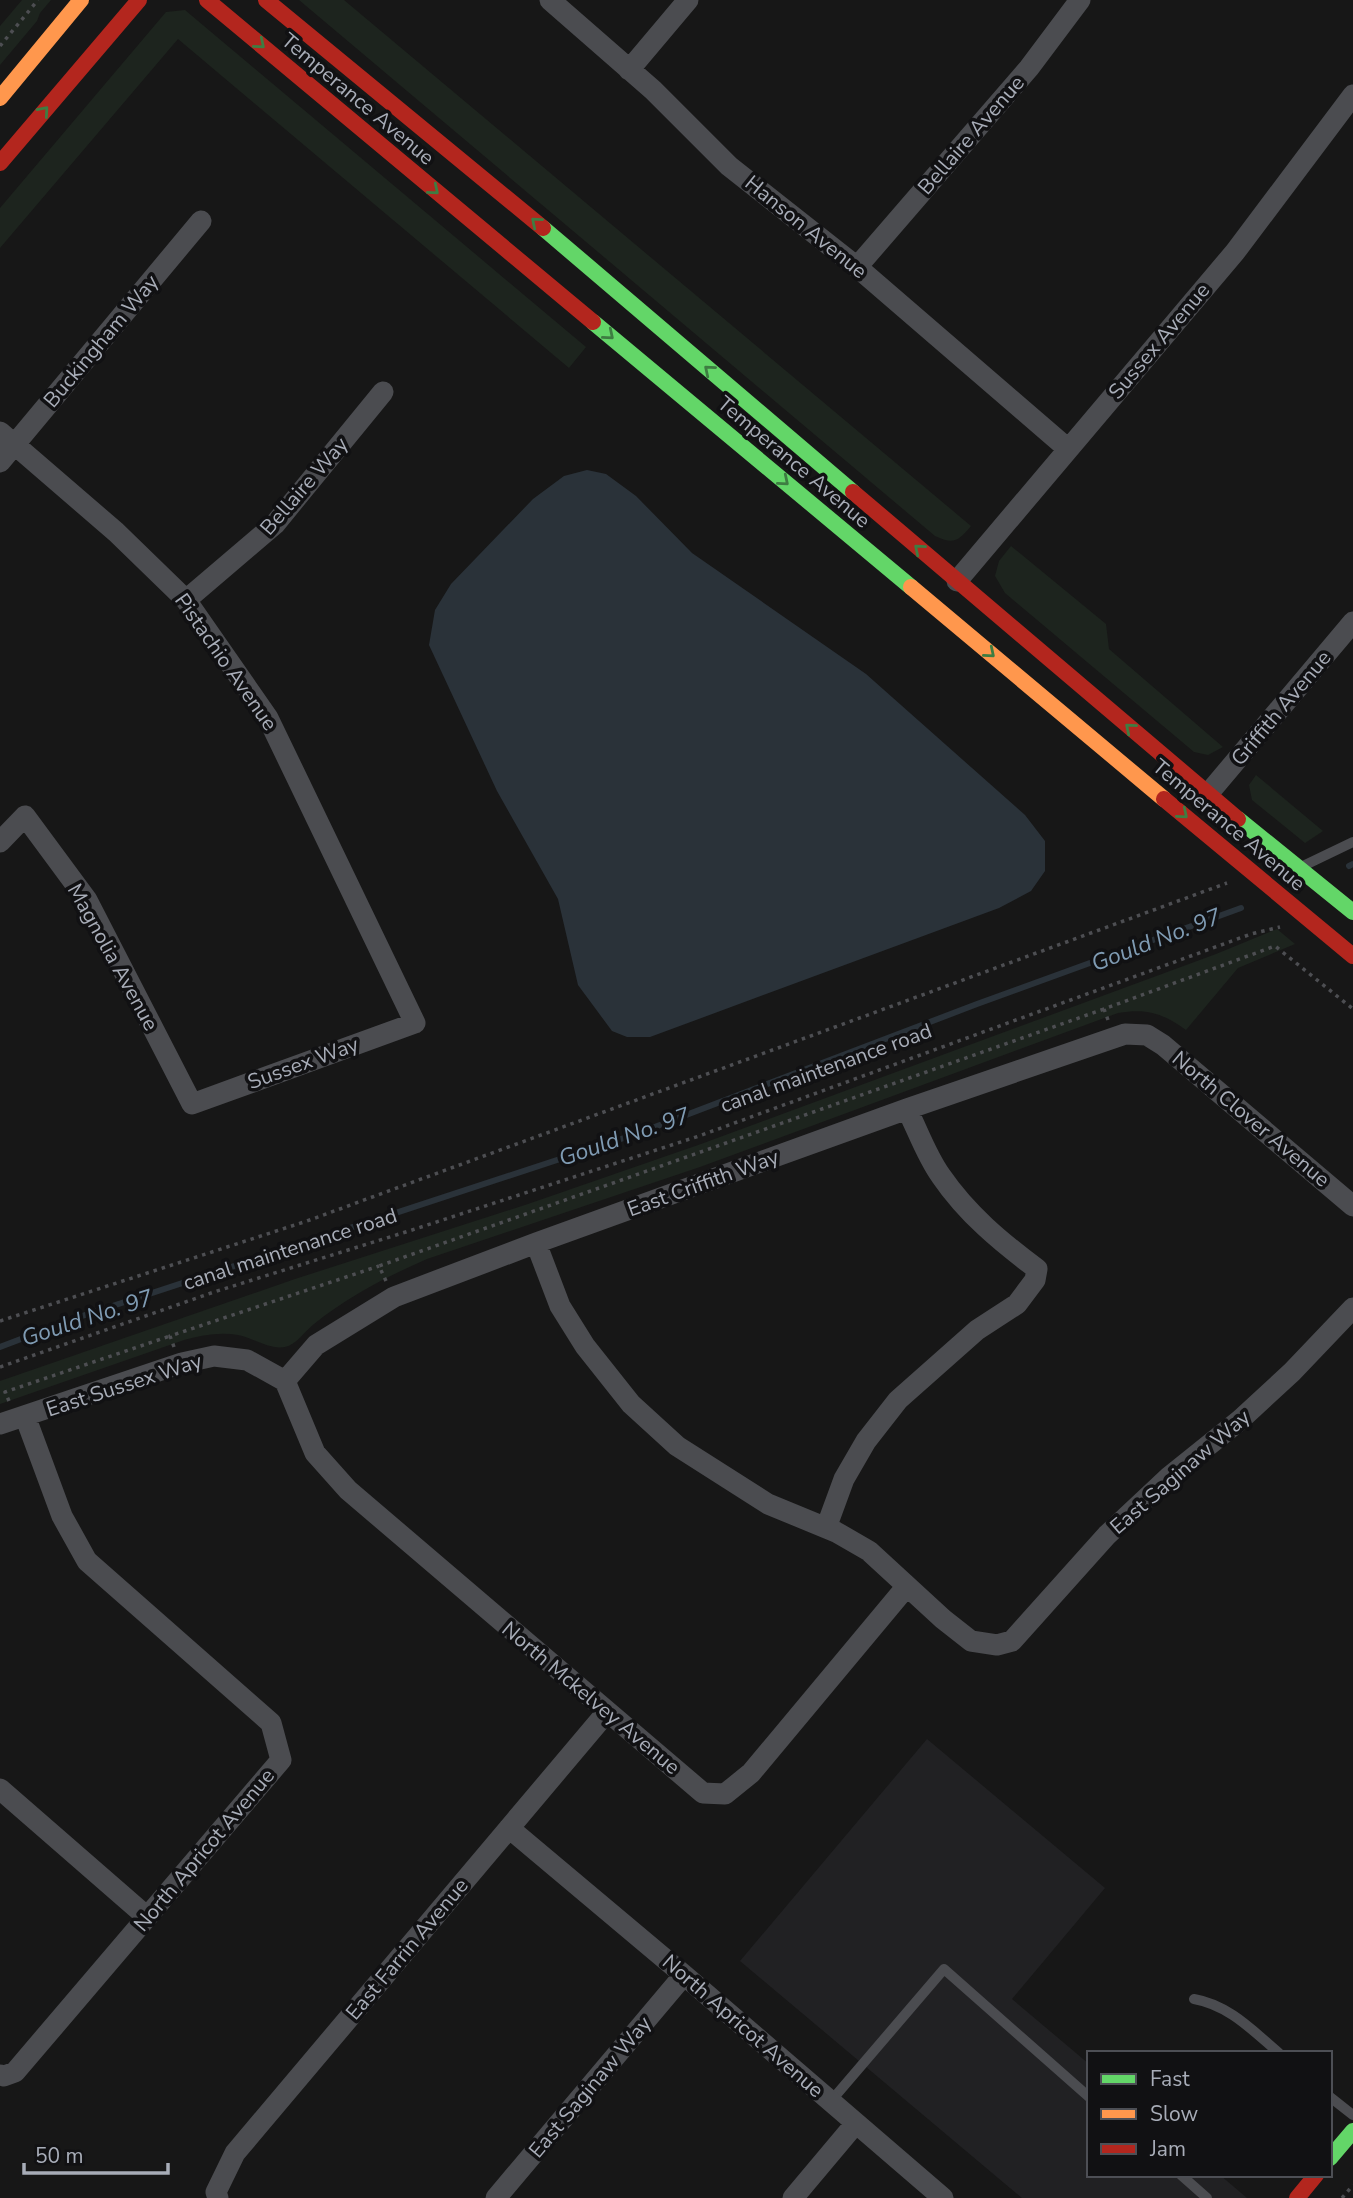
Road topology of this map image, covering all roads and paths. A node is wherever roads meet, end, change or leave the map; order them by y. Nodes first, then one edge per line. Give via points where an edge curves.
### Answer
1 (38, 0) edge
2 (81, 0) edge
3 (139, 0) edge
4 (207, 0) edge
5 (266, 0) edge
6 (550, 0) edge
7 (688, 0) edge
8 (1080, 0) edge
9 (0, 46) edge
10 (629, 70) junction
11 (1353, 95) edge
12 (0, 98) edge
13 (0, 163) edge
14 (201, 220) dead end
15 (857, 267) junction
16 (383, 392) dead end
17 (7, 438) edge
18 (1068, 449) junction
19 (0, 462) edge
20 (957, 582) junction
21 (186, 600) junction
22 (1353, 622) edge
23 (1036, 692) junction
24 (1208, 793) junction
25 (0, 842) edge
26 (1353, 842) edge
27 (1300, 867) junction
28 (1253, 873) junction
29 (1346, 897) edge
30 (1353, 912) edge
31 (1303, 915) junction
32 (1353, 956) edge
33 (1104, 1009) junction
34 (1353, 1009) edge
35 (415, 1023) joint
36 (1147, 1035) joint
37 (1115, 1037) junction
38 (192, 1104) joint
39 (907, 1109) junction
40 (1353, 1206) edge
41 (536, 1243) junction
42 (379, 1266) junction
43 (394, 1297) junction
44 (1353, 1308) edge
45 (0, 1321) edge
46 (170, 1336) junction
47 (180, 1364) junction
48 (0, 1367) edge
49 (285, 1381) junction
50 (3, 1393) edge
51 (14, 1420) edge
52 (826, 1528) junction
53 (907, 1586) junction
54 (607, 1712) junction
55 (0, 1789) edge
56 (509, 1828) junction
57 (147, 1917) junction
58 (684, 1975) junction
59 (1194, 1999) dead end
60 (1277, 2051) edge
61 (0, 2075) edge
62 (1087, 2095) edge
63 (1332, 2099) edge
64 (831, 2101) junction
65 (1353, 2115) edge
66 (856, 2123) junction
67 (1353, 2131) edge
68 (1332, 2156) edge
69 (1183, 2177) edge
70 (1314, 2177) edge
71 (1353, 2185) edge
72 (217, 2195) edge
73 (496, 2198) edge
74 (793, 2198) edge
75 (943, 2198) edge
76 (1208, 2198) edge
77 (1297, 2198) edge
78 (1342, 2198) edge

1 - 9 path
2 - 12 main road
13 -> 3 main road
4 -> 23 main road, Temperance Avenue
20 -> 5 main road, Temperance Avenue via 503,194
6 - 10 street, Hanson Avenue
7 - 10 street
8 - 15 street, Bellaire Avenue via 1029,68
10 - 15 street, Hanson Avenue via 729,166
11 - 18 street, Sussex Avenue via 1235,252
14 - 17 street, Buckingham Way
15 - 18 street, Hanson Avenue
16 - 21 street, Bellaire Way via 275,524
17 - 19 street, Buckingham Way
17 - 21 street, Pistachio Avenue
18 - 20 street, Sussex Avenue
24 -> 20 main road, Temperance Avenue
21 - 35 street, Pistachio Avenue via 268,718
22 - 24 street, Griffith Avenue
23 - 24 main road via 1067,700 1174,791
23 -> 28 main road, Temperance Avenue
24 - 27 main road, Temperance Avenue
25 - 38 street, Magnolia Avenue via 24,816 87,900
26 - 27 lane
27 - 29 main road, Temperance Avenue
28 - 31 main road, Temperance Avenue
28 - 45 path, canal maintenance road via 307,1221
29 - 30 main road, Temperance Avenue
31 - 32 main road, Temperance Avenue
31 - 48 path, canal maintenance road via 1277,929 1251,934 699,1136 214,1292
33 - 34 path via 1275,946
33 - 37 path
33 - 42 path
35 - 38 street, Sussex Way
36 - 37 street, East Criffith Way
36 - 40 street, North Clover Avenue
37 - 39 street, East Criffith Way
39 - 41 street, East Criffith Way
39 - 52 street via 939,1175 999,1241 1037,1269 1035,1280 1017,1304 977,1330 898,1399 844,1479
41 - 43 street, East Criffith Way
41 - 52 street via 560,1306 631,1404 677,1446 768,1504
42 - 43 path
42 - 46 path
43 - 49 street, East Criffith Way via 316,1345
44 - 53 street, East Saginaw Way via 1240,1420 1107,1535 1012,1642 971,1641
46 - 47 path
46 - 50 path
47 - 49 street, East Sussex Way via 214,1356 247,1360
47 - 51 street, East Sussex Way
49 - 54 street, North Mckelvey Avenue via 316,1453 348,1490
50 - 51 path
51 - 57 street, North Apricot Avenue via 87,1561 271,1723 281,1760
52 - 53 street via 869,1551
53 - 54 street, North Mckelvey Avenue via 751,1773 725,1794 703,1793
54 - 56 street, East Farrin Avenue
55 - 57 street
56 - 58 street, North Apricot Avenue
56 - 72 street, East Farrin Avenue via 235,2153
57 - 61 street, North Apricot Avenue via 15,2072
58 - 64 street, North Apricot Avenue
58 - 73 street, East Saginaw Way
59 - 60 lane via 1230,2012
62 - 64 lane via 944,1969
63 - 65 lane
64 - 66 street, North Apricot Avenue
66 - 74 street
66 - 75 street, North Apricot Avenue
67 - 68 main road
69 - 76 lane
70 - 77 main road
71 - 78 path

